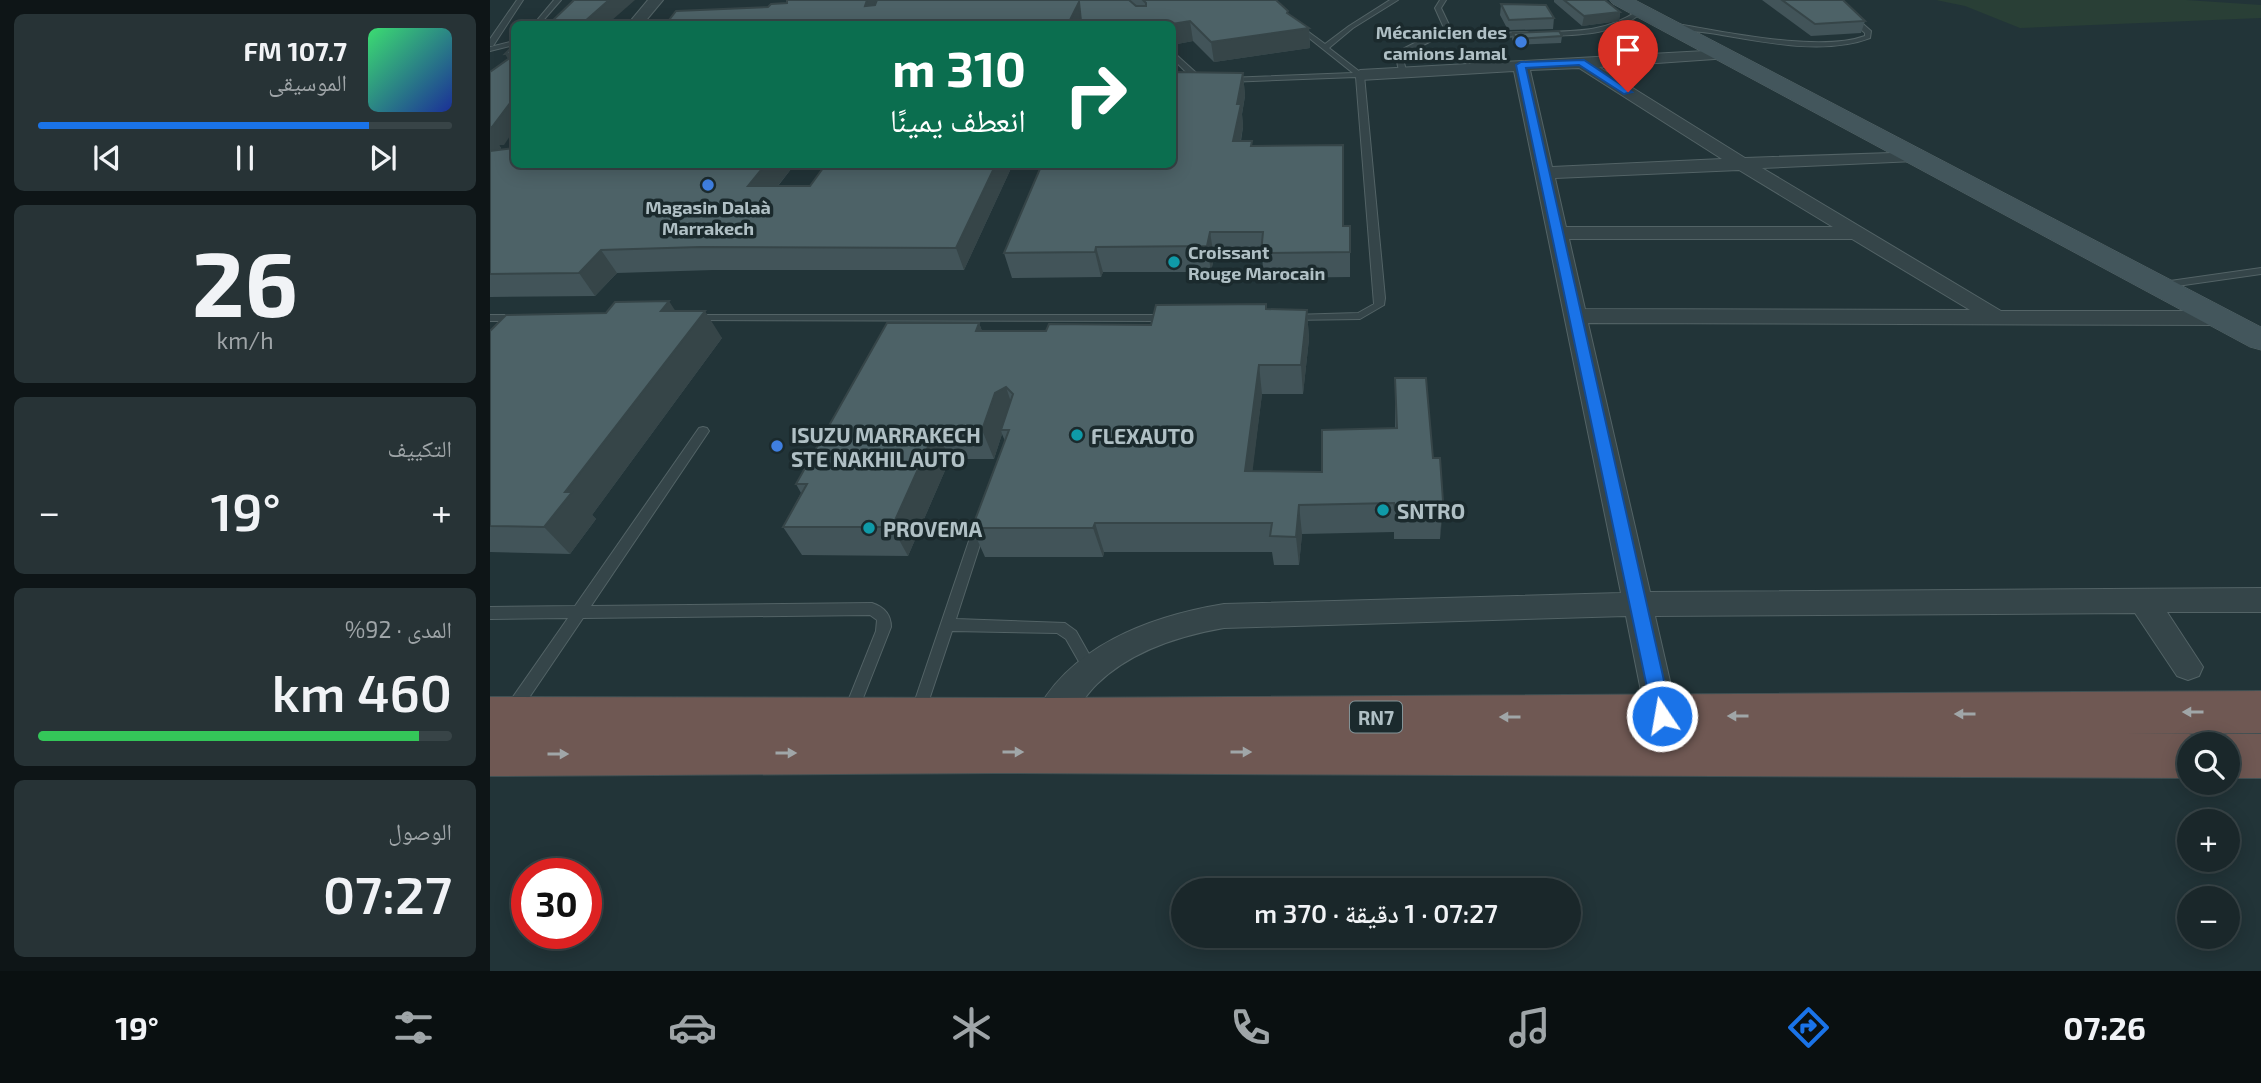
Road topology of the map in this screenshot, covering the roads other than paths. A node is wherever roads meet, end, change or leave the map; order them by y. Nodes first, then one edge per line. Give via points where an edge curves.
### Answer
1 (520, 0) edge
2 (558, 0) edge
3 (656, 0) edge
4 (1395, 0) edge
5 (1443, 0) edge
6 (1832, 0) edge
7 (1642, 12) edge
8 (540, 21) edge
9 (638, 21) edge
10 (1294, 24) edge
11 (1436, 37) junction
12 (511, 44) edge
13 (490, 47) edge
14 (1326, 47) junction
15 (1723, 55) junction
16 (1176, 57) edge
17 (1581, 62) junction
18 (1521, 65) junction
19 (1402, 73) junction
20 (1360, 75) junction
21 (1200, 81) junction
22 (1186, 82) edge
23 (1914, 156) junction
24 (1745, 166) junction
25 (1544, 173) junction
26 (1557, 233) junction
27 (1857, 233) junction
28 (2261, 271) edge
29 (2159, 286) junction
30 (1575, 316) junction
31 (1995, 316) junction
32 (490, 318) edge
33 (531, 318) edge
34 (684, 318) edge
35 (1182, 318) edge
36 (1279, 318) edge
37 (2220, 318) junction
38 (2261, 340) edge
39 (702, 431) dead end
40 (985, 512) edge
41 (2261, 600) edge
42 (2143, 601) junction
43 (1638, 604) junction
44 (579, 612) junction
45 (490, 613) edge
46 (947, 625) junction
47 (2188, 667) dead end
48 (1091, 670) junction
49 (2261, 712) edge
50 (1662, 716) junction
51 (848, 719) junction
52 (916, 719) junction
53 (1049, 719) junction
54 (496, 730) edge
55 (2177, 756) edge
56 (2240, 756) edge
57 (2261, 756) edge

1 - 13 lane
2 - 8 lane
3 - 9 street
4 - 14 lane
5 - 11 lane via 1438,8 1448,29
6 - 7 lane via 1864,26 1868,37 1826,44
7 - 11 lane via 1598,32
7 - 15 street
10 - 14 lane
11 - 19 lane via 1398,55
12 - 13 lane
14 - 20 lane
15 - 17 street
15 - 23 street
16 - 21 lane
17 - 18 street
17 - 24 street
18 - 19 street
18 - 25 street
19 - 20 street
20 - 21 lane
20 - 36 lane via 1379,305 1349,318
21 - 22 lane
23 - 24 street
23 - 29 street
24 - 25 street
24 - 27 street
25 - 26 street
26 - 27 street
26 - 30 street
27 - 31 street
28 - 29 lane
29 - 37 street
30 - 31 street
30 - 43 street
31 - 37 street
32 - 33 lane
34 - 35 lane
37 - 38 street
39 - 44 lane
40 - 46 lane
41 - 42 street
42 - 43 street
42 - 47 street
43 - 48 street via 1224,616 1174,626
43 - 50 street
44 - 45 lane
44 - 51 lane via 872,609 881,613 883,631
44 - 54 lane
46 - 48 lane via 1060,627 1072,635
46 - 52 lane
48 - 53 street
49 -> 50 highway, RN7
50 -> 53 highway, RN7
51 - 52 highway, RN7
51 - 54 highway, RN7
52 - 53 highway, RN7
54 -> 55 highway, RN7 via 1009,751
56 - 57 highway

